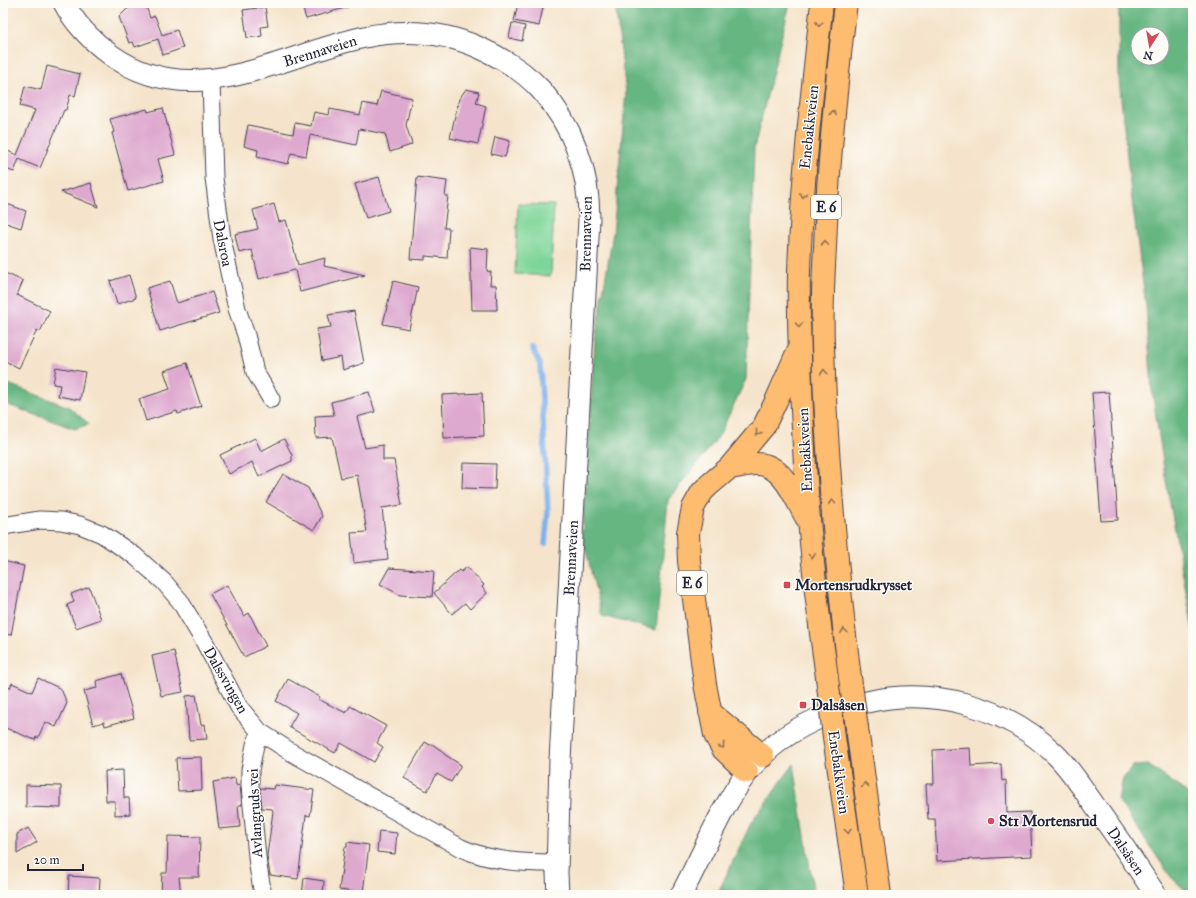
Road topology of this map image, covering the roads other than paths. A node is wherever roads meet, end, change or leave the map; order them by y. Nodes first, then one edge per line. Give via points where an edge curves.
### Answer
1 (64, 3) edge
2 (822, 3) edge
3 (846, 3) edge
4 (211, 80) junction
5 (799, 346) junction
6 (271, 398) dead end
7 (729, 468) junction
8 (809, 522) junction
9 (3, 526) edge
10 (710, 712) junction
11 (260, 732) junction
12 (763, 756) junction
13 (747, 772) junction
14 (557, 863) junction
15 (263, 895) edge
16 (558, 895) edge
17 (681, 895) edge
18 (857, 895) edge
19 (880, 895) edge
20 (1156, 895) edge

1 - 4 street, Brennaveien via 76,22 94,42 128,66 164,79 192,82
2 -> 5 highway, Enebakkveien / E 6 via 804,176 799,270
19 -> 3 highway, Enebakkveien / E 6, bridge via 849,670 834,533 823,344 827,181
4 - 6 street, Dalsroa via 214,178 222,239 237,309 255,372
4 - 14 street, Brennaveien via 278,64 364,38 397,33 427,34 472,45 512,65 548,98 571,135 585,176 589,219 560,760
5 -> 7 highway, E 6 via 760,432
5 - 8 highway, Enebakkveien / E 6
7 - 8 highway via 759,464 776,470
7 - 10 highway, E 6 via 709,485 697,500 688,533 690,568
8 -> 18 highway, Enebakkveien / E 6, bridge via 834,737
9 - 11 street, Dalssvingen via 40,520 80,525 102,534 135,556 164,582 180,601 239,707
10 - 12 highway
10 -> 13 highway, E 6 via 719,743
11 - 14 street, Dalssvingen via 467,851 511,862
11 - 15 street, Avlangruds vei via 250,770 257,859
12 - 13 street, Dalsåsen
12 - 20 street, Dalsåsen via 801,727 831,713 867,702 935,698 988,711 1030,733 1062,761
13 - 17 street, Dalsåsen via 718,821
14 - 16 street, Brennaveien

